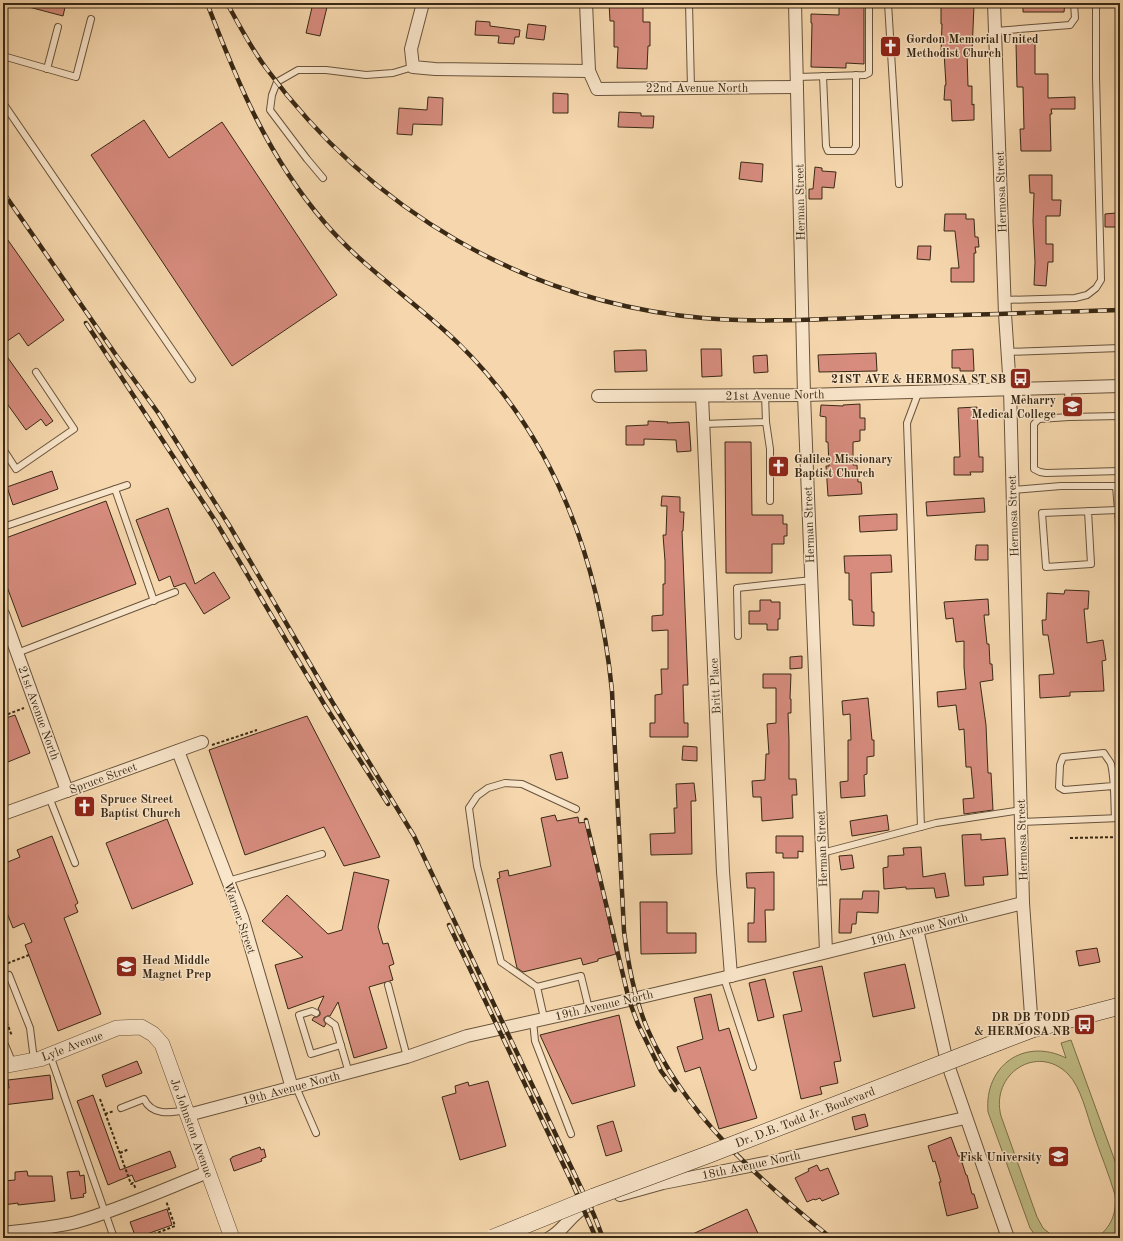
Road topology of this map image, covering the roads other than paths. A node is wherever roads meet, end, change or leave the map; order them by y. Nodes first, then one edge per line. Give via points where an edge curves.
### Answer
1 (423, 3) edge
2 (586, 3) edge
3 (689, 3) edge
4 (795, 3) edge
5 (869, 3) edge
6 (888, 3) edge
7 (994, 3) edge
8 (1074, 3) edge
9 (1096, 3) edge
10 (91, 19) dead end
11 (58, 27) dead end
12 (995, 31) junction
13 (3, 56) edge
14 (413, 67) junction
15 (47, 69) junction
16 (589, 72) junction
17 (822, 76) junction
18 (856, 76) junction
19 (797, 82) junction
20 (691, 88) junction
21 (3, 103) edge
22 (323, 178) dead end
23 (899, 184) dead end
24 (1004, 300) junction
25 (1120, 348) edge
26 (1007, 352) junction
27 (36, 372) dead end
28 (192, 379) dead end
29 (1120, 386) edge
30 (1068, 387) junction
31 (1010, 389) junction
32 (919, 392) junction
33 (764, 395) junction
34 (804, 395) junction
35 (598, 396) dead end
36 (702, 396) junction
37 (1069, 416) junction
38 (1120, 416) edge
39 (766, 422) junction
40 (703, 424) junction
41 (3, 449) edge
42 (1120, 471) edge
43 (127, 484) dead end
44 (1118, 486) edge
45 (115, 489) junction
46 (1012, 490) junction
47 (770, 501) dead end
48 (1118, 510) junction
49 (1088, 511) junction
50 (3, 527) edge
51 (1120, 536) edge
52 (812, 580) junction
53 (175, 592) dead end
54 (154, 601) junction
55 (3, 614) edge
56 (738, 636) dead end
57 (17, 653) junction
58 (205, 744) road end
59 (178, 751) junction
60 (1113, 786) junction
61 (67, 791) junction
62 (49, 797) junction
63 (576, 809) dead end
64 (1021, 810) junction
65 (3, 814) edge
66 (1117, 818) edge
67 (1021, 822) junction
68 (921, 827) junction
69 (822, 853) junction
70 (322, 854) dead end
71 (75, 863) dead end
72 (228, 881) junction
73 (1024, 903) junction
74 (917, 929) junction
75 (826, 952) junction
76 (9, 975) dead end
77 (728, 977) junction
78 (388, 985) dead end
79 (537, 987) junction
80 (1120, 1006) edge
81 (589, 1009) junction
82 (316, 1013) dead end
83 (328, 1020) dead end
84 (539, 1020) junction
85 (141, 1027) joint
86 (1032, 1029) junction
87 (3, 1040) edge
88 (341, 1045) junction
89 (50, 1055) junction
90 (407, 1057) junction
91 (34, 1060) junction
92 (8, 1065) edge
93 (753, 1067) dead end
94 (349, 1073) junction
95 (294, 1088) junction
96 (121, 1108) dead end
97 (187, 1113) junction
98 (965, 1118) junction
99 (316, 1133) dead end
100 (571, 1134) dead end
101 (208, 1172) junction
102 (104, 1213) junction
103 (3, 1233) edge
104 (114, 1238) edge
105 (232, 1238) edge
106 (492, 1238) edge
107 (549, 1238) edge
108 (1008, 1238) edge

1 - 14 street via 411,49
2 - 16 street
3 - 20 lane
4 - 19 street, Herman Street
5 - 18 lane via 870,69 865,75
6 - 23 lane
7 - 12 street, Hermosa Street
8 - 12 lane via 1075,18 1070,25
9 - 24 lane via 1101,280 1087,295 1075,298
10 - 15 lane via 76,77
11 - 15 lane
12 - 24 street, Hermosa Street
13 - 15 lane
14 - 16 street
14 - 22 lane via 366,75 326,70 298,70 277,82 270,110
16 - 20 street, 22nd Avenue North via 597,88
17 - 18 lane
17 - 18 lane via 828,151 853,150 856,146
17 - 19 lane
19 - 20 street, 22nd Avenue North
19 - 34 street, Herman Street
21 - 28 lane
24 - 26 street, Hermosa Street
25 - 26 lane
26 - 31 street, Hermosa Street
27 - 41 lane via 74,429 16,469
29 - 30 street, 21st Avenue North
30 - 31 street, 21st Avenue North
30 - 37 lane
31 - 32 street, 21st Avenue North
31 - 46 street, Hermosa Street
32 - 34 street, 21st Avenue North
32 - 68 lane via 907,423
33 - 34 street, 21st Avenue North
33 - 36 street, 21st Avenue North
33 - 39 lane
34 - 52 street, Herman Street
35 - 36 street, 21st Avenue North
36 - 40 street, Britt Place
37 - 38 lane
37 - 42 lane via 1039,419 1034,424 1034,469 1046,473
39 - 40 lane
39 - 47 lane via 770,449
40 - 77 street, Britt Place
43 - 45 lane
44 - 46 lane via 1061,486
44 - 48 lane
45 - 50 lane
45 - 54 lane
46 - 64 street, Hermosa Street
48 - 49 lane
48 - 51 lane
49 - 49 lane via 1042,513 1046,567 1091,564
52 - 56 lane via 737,588
52 - 69 street, Herman Street
53 - 54 lane
54 - 57 lane
55 - 57 street, 21st Avenue North
57 - 61 street, 21st Avenue North
58 - 59 street, Spruce Street
59 - 61 street, Spruce Street
59 - 72 street, Warner Street
60 - 60 lane via 1111,763 1104,754 1064,757 1060,765 1059,787 1064,790
60 - 66 lane
61 - 62 street, Spruce Street
62 - 65 street, Spruce Street
62 - 71 lane
63 - 79 lane via 522,784 505,783 488,788 477,796 470,808 477,866 500,962
64 - 67 street, Hermosa Street
64 - 68 lane
66 - 67 lane
67 - 73 street, Hermosa Street
68 - 69 lane
69 - 75 street, Herman Street
70 - 72 lane
72 - 95 street, Warner Street
73 - 74 street, 19th Avenue North
73 - 86 street, Hermosa Street
74 - 75 street, 19th Avenue North
74 - 98 street via 946,1062
75 - 77 street, 19th Avenue North
76 - 91 lane via 30,1028
77 - 81 street, 19th Avenue North
77 - 93 lane
78 - 90 lane
79 - 81 lane via 581,976
79 - 84 lane
80 - 86 main road, Dr. D.B. Todd Jr. Boulevard
81 - 84 street, 19th Avenue North
82 - 88 lane via 312,1010 300,1015 311,1054
83 - 88 lane via 335,1025
84 - 90 street, 19th Avenue North via 467,1036
84 - 100 lane via 535,1042
85 - 89 street, Lyle Avenue via 117,1028
85 - 97 street, Jo Johnston Avenue via 153,1034 162,1044
86 - 106 main road, Dr. D.B. Todd Jr. Boulevard, bridge
87 - 92 lane
88 - 94 lane
89 - 91 street, Lyle Avenue
89 - 102 lane
90 - 94 street, 19th Avenue North
91 - 92 street, Lyle Avenue
94 - 95 street, 19th Avenue North
95 - 97 street, 19th Avenue North
95 - 99 lane
96 - 97 lane via 144,1099 150,1108 162,1112
97 - 101 street, Jo Johnston Avenue
98 - 107 street, 18th Avenue North via 775,1161 663,1183 599,1201 579,1210
98 - 108 street
101 - 102 street
101 - 105 street, Jo Johnston Avenue
102 - 103 street via 62,1225
102 - 104 lane

